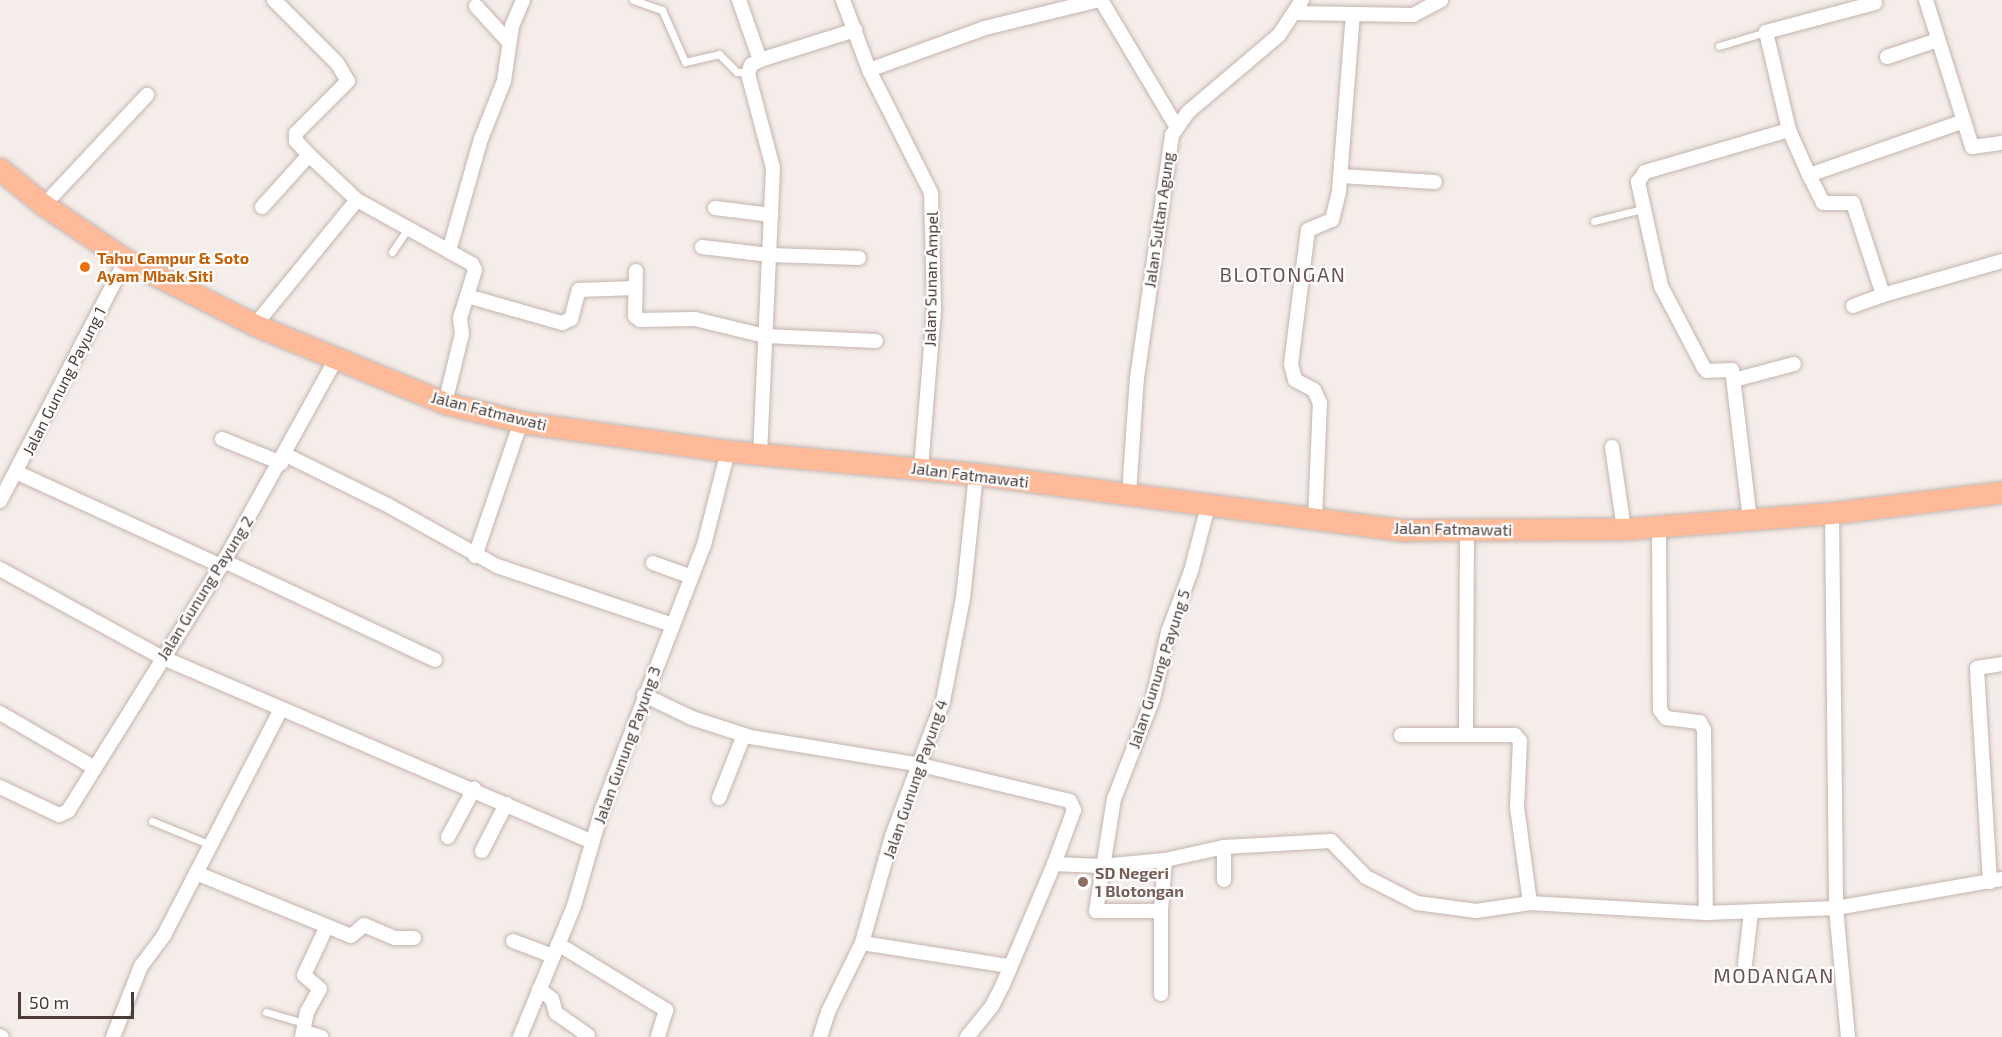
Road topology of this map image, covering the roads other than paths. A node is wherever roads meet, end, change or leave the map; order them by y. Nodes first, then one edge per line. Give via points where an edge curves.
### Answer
1 (274, 0) edge
2 (523, 0) edge
3 (633, 0) edge
4 (739, 0) edge
5 (843, 0) edge
6 (1100, 0) edge
7 (1441, 0) edge
8 (1926, 0) edge
9 (1879, 1) edge
10 (476, 6) dead end
11 (1299, 7) edge
12 (1353, 15) junction
13 (855, 30) junction
14 (1766, 32) junction
15 (1938, 40) junction
16 (508, 41) junction
17 (1719, 46) dead end
18 (1887, 57) dead end
19 (760, 60) junction
20 (869, 70) junction
21 (748, 72) junction
22 (147, 95) dead end
23 (1964, 122) junction
24 (1176, 126) junction
25 (1789, 130) junction
26 (2002, 143) edge
27 (309, 155) junction
28 (0, 168) edge
29 (1809, 175) junction
30 (1340, 177) junction
31 (1434, 182) dead end
32 (357, 200) junction
33 (44, 205) junction
34 (262, 207) dead end
35 (714, 208) dead end
36 (1642, 209) junction
37 (772, 215) junction
38 (1594, 221) dead end
39 (408, 228) junction
40 (702, 247) dead end
41 (449, 250) junction
42 (392, 252) dead end
43 (770, 255) junction
44 (859, 258) dead end
45 (126, 260) junction
46 (2002, 261) edge
47 (636, 271) dead end
48 (635, 288) junction
49 (1883, 295) junction
50 (467, 296) junction
51 (1853, 306) dead end
52 (255, 325) junction
53 (765, 336) junction
54 (876, 341) dead end
55 (335, 361) junction
56 (1794, 364) dead end
57 (1734, 380) junction
58 (445, 403) junction
59 (520, 422) junction
60 (222, 439) dead end
61 (1612, 447) dead end
62 (728, 451) junction
63 (760, 453) junction
64 (283, 459) junction
65 (921, 469) junction
66 (16, 472) junction
67 (976, 474) junction
68 (2002, 492) edge
69 (1129, 494) junction
70 (1, 498) edge
71 (2002, 501) edge
72 (1208, 506) junction
73 (1832, 513) junction
74 (1315, 520) junction
75 (1750, 520) junction
76 (1659, 527) junction
77 (1624, 529) junction
78 (1467, 531) junction
79 (475, 556) junction
80 (653, 563) dead end
81 (222, 564) junction
82 (0, 569) edge
83 (692, 578) junction
84 (672, 625) junction
85 (161, 657) junction
86 (435, 660) dead end
87 (2002, 664) edge
88 (645, 695) junction
89 (280, 711) junction
90 (0, 713) edge
91 (744, 735) junction
92 (1401, 735) dead end
93 (1466, 735) junction
94 (921, 765) junction
95 (93, 768) junction
96 (0, 787) edge
97 (474, 789) junction
98 (719, 798) dead end
99 (506, 804) junction
100 (152, 821) dead end
101 (448, 837) dead end
102 (592, 842) junction
103 (211, 845) junction
104 (1224, 847) junction
105 (482, 851) dead end
106 (1165, 860) junction
107 (1054, 864) junction
108 (1101, 866) junction
109 (196, 873) junction
110 (1224, 880) dead end
111 (1996, 880) edge
112 (1530, 903) junction
113 (1836, 908) junction
114 (1161, 911) junction
115 (1706, 912) junction
116 (1750, 912) junction
117 (327, 926) junction
118 (414, 938) dead end
119 (513, 941) dead end
120 (862, 944) junction
121 (556, 950) junction
122 (1745, 964) dead end
123 (1009, 966) junction
124 (539, 989) junction
125 (1161, 994) dead end
126 (266, 1012) dead end
127 (303, 1031) edge
128 (588, 1035) dead end
129 (113, 1037) edge
130 (321, 1037) edge
131 (520, 1037) edge
132 (658, 1037) edge
133 (820, 1037) edge
134 (967, 1037) edge
135 (1848, 1037) edge

1 - 27 street via 336,63 348,81 296,133 296,141
2 - 16 street
3 - 21 lane via 662,10 685,62 719,54 737,72
4 - 19 street
5 - 13 street, Jalan Sunan Ampel
6 - 20 street via 985,28
6 - 24 street
7 - 12 street via 1413,15
8 - 15 street
9 - 14 street
10 - 16 street
11 - 12 street
11 - 24 street via 1279,35
12 - 30 street
13 - 19 street
13 - 20 street, Jalan Sunan Ampel
14 - 17 lane
14 - 25 street
15 - 18 street
15 - 23 street
16 - 41 street via 504,81 481,139
19 - 21 street
20 - 65 street, Jalan Sunan Ampel via 924,177 934,210 934,310
21 - 37 street via 771,152
22 - 33 street
23 - 26 street via 1972,147
23 - 29 street
24 - 69 street, Jalan Sultan Agung via 1166,158 1137,378
25 - 29 street
25 - 36 street via 1645,172 1638,182
27 - 32 street
27 - 34 street
28 - 33 main road, Jalan Fatmawati
29 - 49 street via 1823,203 1853,203
30 - 31 street
30 - 74 street via 1332,220 1308,230 1291,364 1295,380 1314,390 1320,403
32 - 39 street
32 - 52 street
33 - 45 main road, Jalan Fatmawati
35 - 37 street
36 - 38 lane
36 - 57 street via 1661,286 1699,358 1707,371 1731,368
37 - 43 street
39 - 41 street
39 - 42 lane
40 - 43 street
41 - 50 street via 473,267
43 - 44 street
43 - 53 street
45 - 52 main road, Jalan Fatmawati
45 - 66 street, Jalan Gunung Payung 1
46 - 49 street
47 - 48 street
48 - 50 street via 583,291 571,319 562,323
48 - 53 street via 635,316 640,320 695,319
49 - 51 street
50 - 58 street
52 - 55 main road, Jalan Fatmawati
53 - 54 street
53 - 63 street
55 - 58 main road, Jalan Fatmawati
55 - 64 street, Jalan Gunung Payung 2
56 - 57 street
57 - 75 street
58 - 59 main road, Jalan Fatmawati
59 - 62 main road, Jalan Fatmawati
59 - 79 street
60 - 64 street
61 - 77 street
62 - 63 main road, Jalan Fatmawati
62 - 83 street, Jalan Gunung Payung 3
63 - 65 main road, Jalan Fatmawati
64 - 79 street via 391,507
64 - 81 street, Jalan Gunung Payung 2
65 - 67 main road, Jalan Fatmawati
66 - 70 street, Jalan Gunung Payung 1
66 - 81 street
67 - 69 main road, Jalan Fatmawati
67 - 94 street, Jalan Gunung Payung 4 via 953,654 943,701
68 - 71 street
68 - 73 main road, Jalan Fatmawati
69 - 72 main road, Jalan Fatmawati
72 - 74 main road, Jalan Fatmawati
72 - 108 street, Jalan Gunung Payung 5 via 1191,571 1168,632 1152,699 1114,799
73 - 75 main road, Jalan Fatmawati
73 - 113 street
74 - 78 main road, Jalan Fatmawati
75 - 76 main road, Jalan Fatmawati
76 - 77 main road, Jalan Fatmawati
76 - 115 street via 1660,710 1666,718 1700,722 1704,730
77 - 78 main road, Jalan Fatmawati
78 - 93 street
79 - 84 street via 527,578
80 - 83 street
81 - 85 street, Jalan Gunung Payung 2
81 - 86 street
82 - 85 street
83 - 84 street, Jalan Gunung Payung 3
84 - 88 street, Jalan Gunung Payung 3
85 - 89 street
85 - 95 street, Jalan Gunung Payung 2
87 - 111 street via 1977,668
88 - 91 street via 692,718
88 - 102 street, Jalan Gunung Payung 3
89 - 97 street
89 - 103 street
90 - 95 street
91 - 94 street via 837,754
91 - 98 street
92 - 93 street
93 - 112 street via 1518,738 1517,807
94 - 107 street via 1070,801 1074,810
94 - 120 street, Jalan Gunung Payung 4 via 892,836
95 - 96 street, Jalan Gunung Payung 2 via 68,811 59,815
97 - 99 street
97 - 101 street
99 - 102 street
99 - 105 street
100 - 103 lane
102 - 121 street, Jalan Gunung Payung 3
103 - 109 street
104 - 106 street
104 - 110 street
104 - 112 street via 1331,841 1366,877 1417,903 1476,911
106 - 108 street
106 - 114 street
107 - 108 street
107 - 123 street
108 - 114 street, Jalan Gunung Payung 5 via 1096,911
109 - 117 street
109 - 129 street via 164,935 141,966
111 - 113 street
112 - 115 street
113 - 116 street
113 - 135 street
114 - 125 street
115 - 116 street
116 - 122 street
117 - 118 street via 351,936 364,925 395,938
117 - 127 street via 304,975 320,989
119 - 121 street
120 - 123 street
120 - 133 street, Jalan Gunung Payung 4
121 - 124 street, Jalan Gunung Payung 3
121 - 132 street via 666,1010
123 - 134 street via 992,1006
124 - 128 street via 552,999 556,1013
124 - 131 street, Jalan Gunung Payung 3
126 - 127 lane
127 - 130 street

